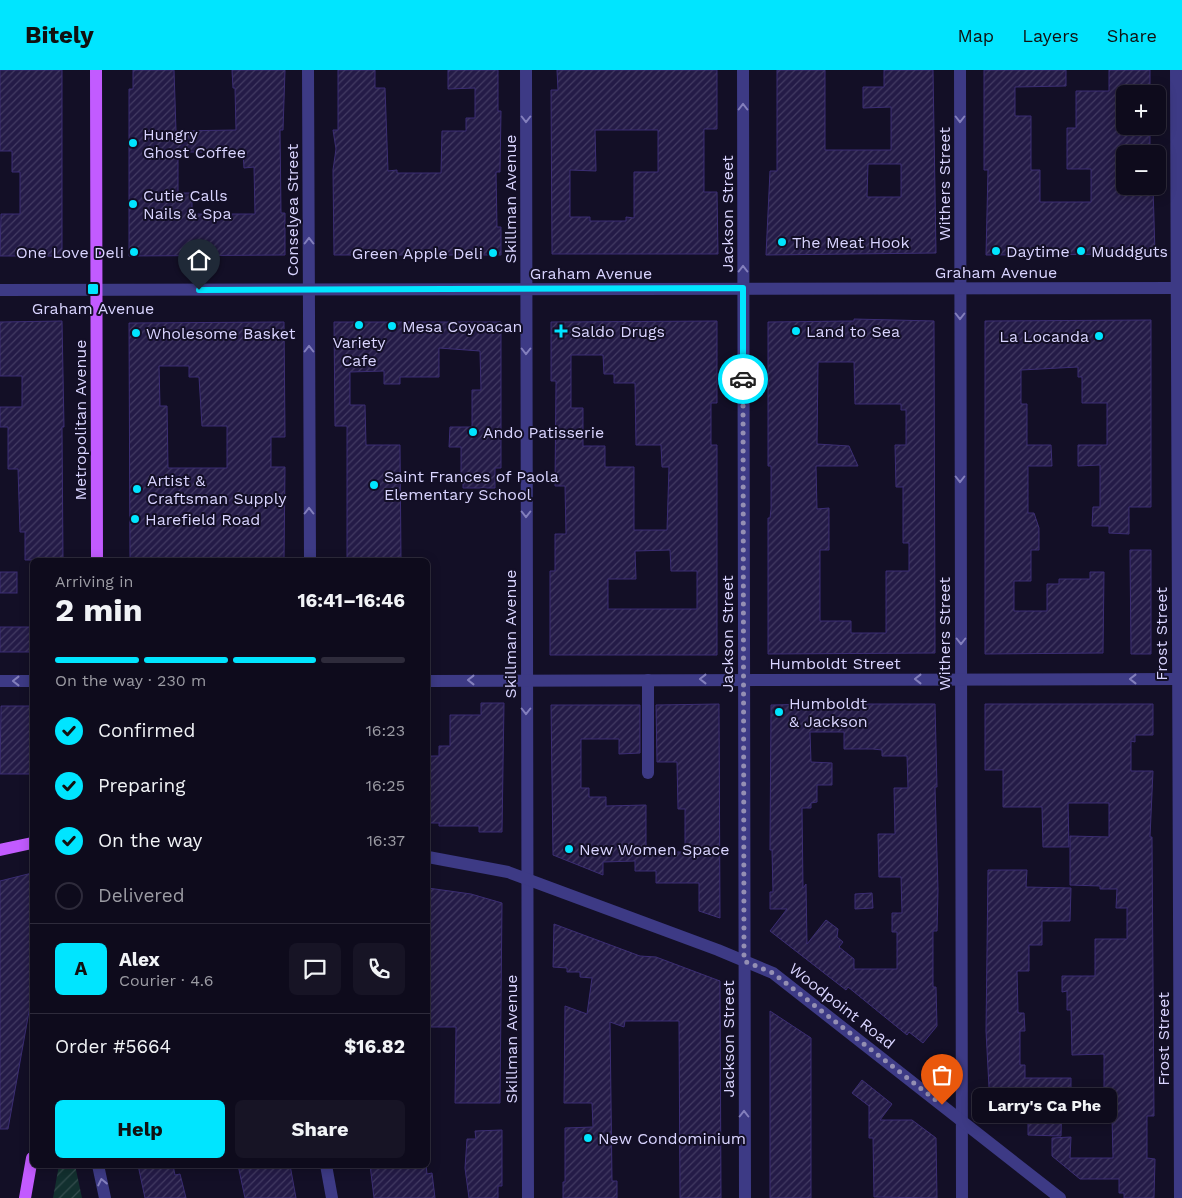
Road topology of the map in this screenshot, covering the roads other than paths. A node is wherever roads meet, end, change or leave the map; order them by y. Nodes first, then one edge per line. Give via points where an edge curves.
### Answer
1 (96, 70) edge
2 (308, 70) edge
3 (526, 70) edge
4 (743, 70) edge
5 (960, 70) edge
6 (1176, 70) edge
7 (743, 288) junction
8 (960, 288) junction
9 (1179, 288) edge
10 (96, 289) junction
11 (526, 289) junction
12 (0, 290) edge
13 (309, 290) junction
14 (97, 558) edge
15 (310, 558) edge
16 (743, 679) junction
17 (961, 679) junction
18 (1180, 679) edge
19 (526, 680) junction
20 (648, 680) junction
21 (430, 681) edge
22 (0, 682) edge
23 (30, 682) edge
24 (648, 773) dead end
25 (30, 843) edge
26 (0, 850) edge
27 (430, 857) edge
28 (527, 879) junction
29 (744, 961) junction
30 (962, 1121) junction
31 (30, 1168) edge
32 (99, 1168) edge
33 (327, 1168) edge
34 (25, 1198) edge
35 (105, 1198) edge
36 (332, 1198) edge
37 (528, 1198) edge
38 (744, 1198) edge
39 (962, 1198) edge
40 (1060, 1198) edge
41 (1180, 1198) edge

1 - 10 main road, Metropolitan Avenue
13 -> 2 street, Conselyea Street
3 -> 11 street, Skillman Avenue
7 -> 4 street, Jackson Street
5 -> 8 street, Withers Street
6 - 9 street, Frost Street
7 - 8 street, Graham Avenue
7 - 11 street, Graham Avenue
7 - 16 street, Jackson Street
8 - 9 street, Graham Avenue
8 -> 17 street, Withers Street
9 - 18 street, Frost Street
10 - 12 street, Graham Avenue
10 - 13 street, Graham Avenue
10 - 14 main road, Metropolitan Avenue
11 - 13 street, Graham Avenue
11 -> 19 street, Skillman Avenue
15 -> 13 street, Conselyea Street
17 -> 16 street, Humboldt Street
16 -> 20 street, Humboldt Street
16 - 29 street, Jackson Street
18 -> 17 street, Humboldt Street
17 - 30 street, Withers Street
18 - 41 street, Frost Street
19 - 20 street, Humboldt Street
19 -> 21 street, Humboldt Street
19 -> 28 street, Skillman Avenue
20 - 24 street
23 -> 22 street
25 - 26 main road
27 - 28 street, Woodpoint Road via 508,872
28 - 29 street, Woodpoint Road
28 - 37 street, Skillman Avenue
29 - 30 street, Woodpoint Road via 773,973
38 -> 29 street, Jackson Street
30 - 39 street, Withers Street
30 - 40 street, Woodpoint Road
31 - 34 main road
35 -> 32 street
33 - 36 street

